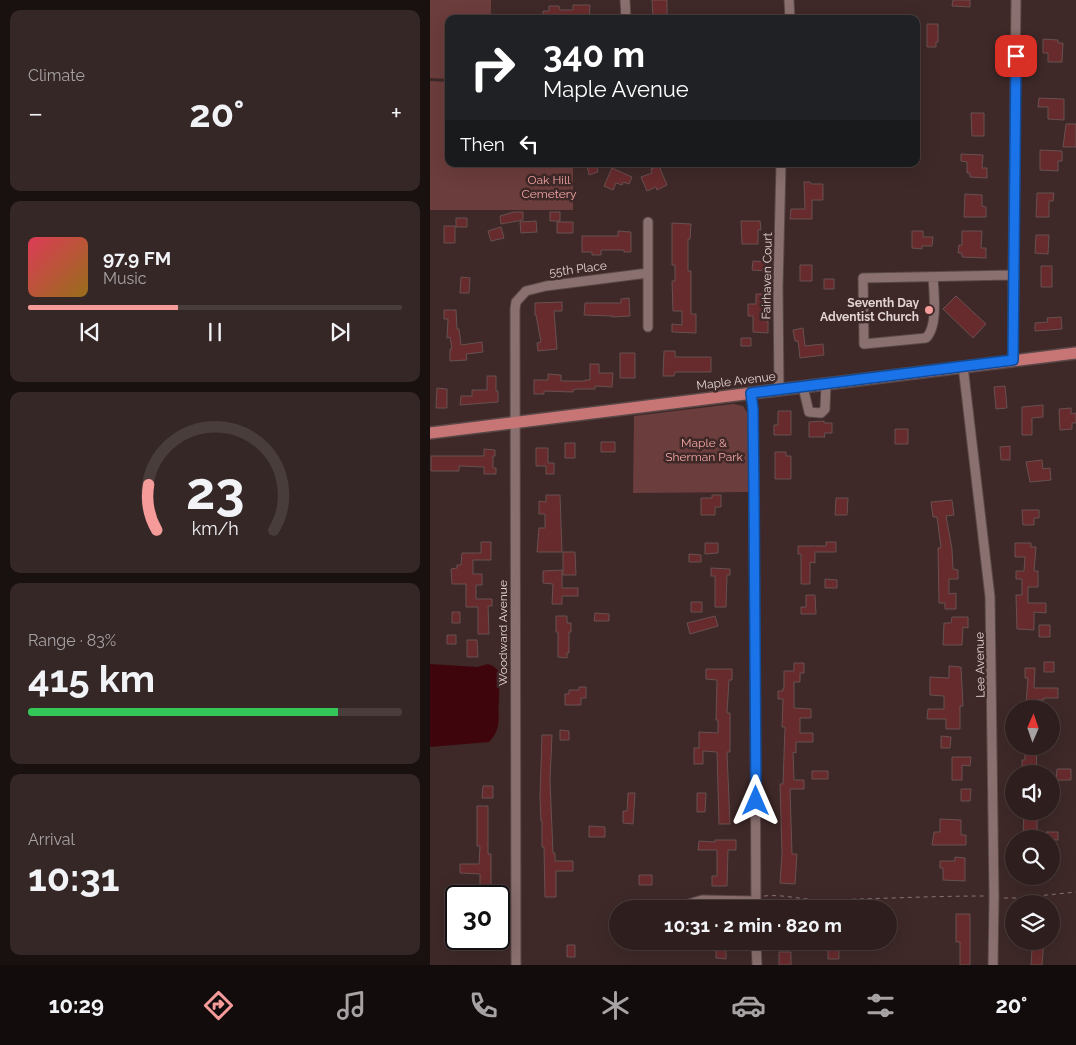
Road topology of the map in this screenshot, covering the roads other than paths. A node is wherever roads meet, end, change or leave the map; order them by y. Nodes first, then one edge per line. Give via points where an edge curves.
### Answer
1 (625, 0) edge
2 (789, 0) edge
3 (1016, 0) edge
4 (626, 15) edge
5 (790, 15) edge
6 (781, 167) edge
7 (648, 222) dead end
8 (648, 273) junction
9 (1013, 275) junction
10 (933, 277) junction
11 (516, 302) joint
12 (648, 327) dead end
13 (1076, 352) edge
14 (1013, 360) junction
15 (963, 366) junction
16 (826, 384) junction
17 (803, 387) junction
18 (779, 390) junction
19 (751, 393) junction
20 (515, 422) junction
21 (430, 433) edge
22 (758, 900) edge
23 (756, 950) edge
24 (516, 965) edge
25 (757, 965) edge
26 (993, 965) edge

1 - 4 street
2 - 5 street
3 - 9 street
6 - 18 street, Fairhaven Court
7 - 8 street
8 - 11 street, 55th Place via 546,286 526,291
8 - 12 street
9 - 10 street
9 - 14 street
10 - 10 street via 862,278 864,344 926,338 931,334
11 - 20 street, Woodward Avenue
13 - 14 main road, Maple Avenue
14 - 15 main road, Maple Avenue
15 - 16 main road, Maple Avenue
15 - 26 street, Lee Avenue via 990,597
16 - 17 main road, Maple Avenue
16 - 17 street via 825,409 821,413 809,412
17 - 18 main road, Maple Avenue
18 - 19 main road, Maple Avenue
19 - 20 main road, Maple Avenue
19 - 22 street
20 - 21 main road, Maple Avenue
20 - 24 street, Woodward Avenue
23 - 25 street

